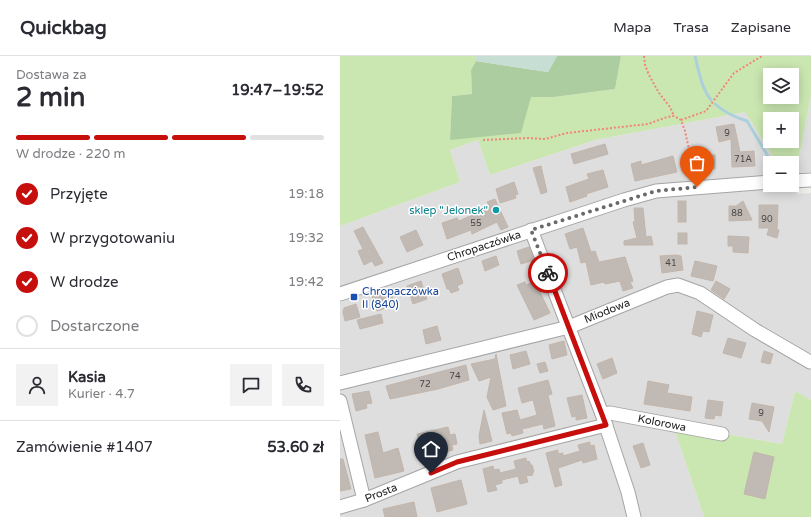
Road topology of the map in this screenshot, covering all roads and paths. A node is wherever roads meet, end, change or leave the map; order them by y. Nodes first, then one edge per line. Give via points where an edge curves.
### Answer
1 (644, 56) edge
2 (762, 56) edge
3 (674, 116) junction
4 (681, 120) junction
5 (483, 140) dead end
6 (811, 180) edge
7 (799, 181) edge
8 (763, 182) edge
9 (697, 187) junction
10 (531, 230) junction
11 (340, 294) edge
12 (569, 327) junction
13 (810, 362) edge
14 (340, 383) edge
15 (340, 401) edge
16 (604, 420) junction
17 (722, 434) dead end
18 (364, 500) junction
19 (340, 507) edge
20 (634, 517) edge

1 - 3 path via 649,75
2 - 4 path via 734,74 706,111
3 - 4 path
3 - 5 path via 648,124 567,133 545,139
4 - 9 path
6 - 7 street
8 - 9 street, Chropaczówka
9 - 10 street, Chropaczówka via 656,191
10 - 11 street, Chropaczówka
10 - 12 street
12 - 13 street, Miodowa via 667,287 678,285 700,293 755,330
12 - 14 street, Miodowa
12 - 16 street
15 - 18 street
16 - 17 street, Kolorowa via 610,413
16 - 18 street, Prosta via 457,462
16 - 20 street
18 - 19 street, Prosta

